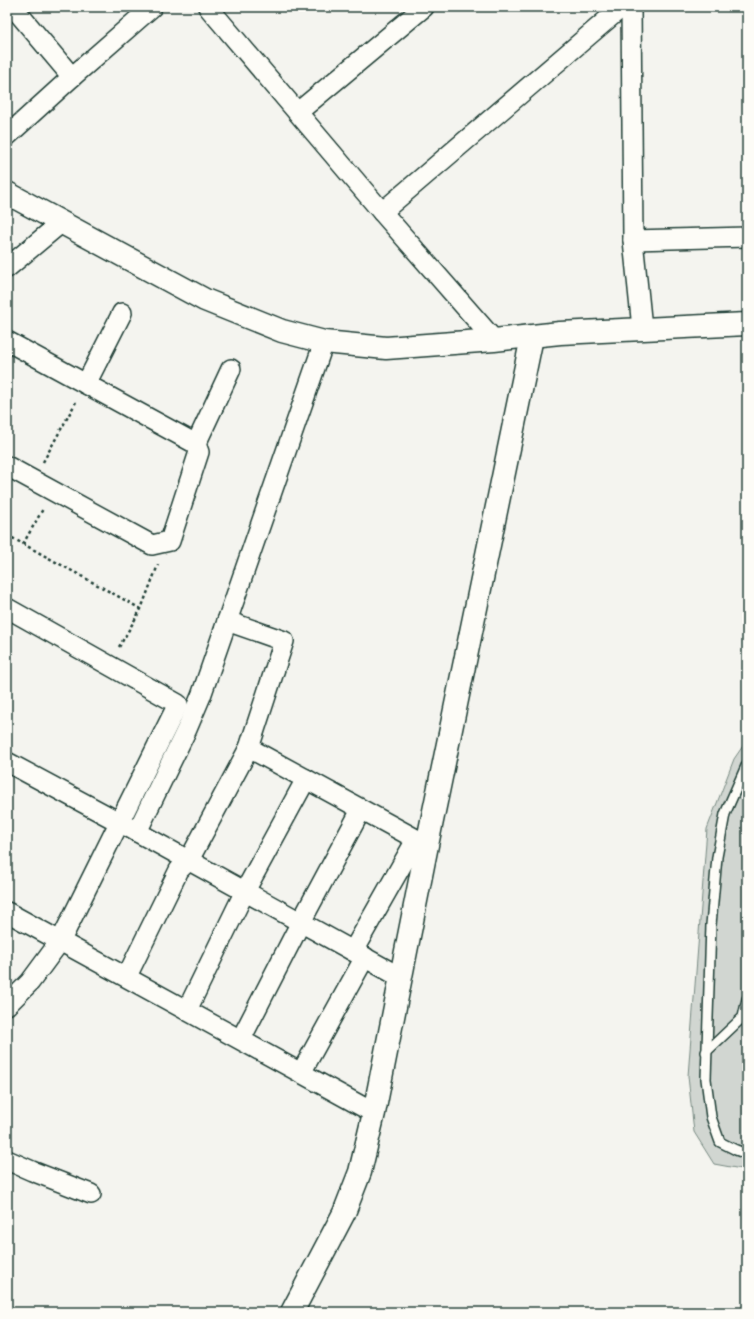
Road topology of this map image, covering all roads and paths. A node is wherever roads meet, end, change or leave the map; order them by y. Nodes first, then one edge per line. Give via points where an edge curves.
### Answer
1 (13, 7) edge
2 (152, 7) edge
3 (208, 7) edge
4 (424, 7) edge
5 (622, 7) edge
6 (631, 7) edge
7 (72, 77) junction
8 (298, 112) junction
9 (7, 136) edge
10 (7, 193) edge
11 (382, 212) junction
12 (62, 222) junction
13 (747, 237) edge
14 (633, 240) junction
15 (7, 268) edge
16 (122, 313) dead end
17 (747, 324) edge
18 (642, 328) junction
19 (532, 337) junction
20 (494, 340) junction
21 (7, 341) edge
22 (324, 342) junction
23 (231, 369) dead end
24 (86, 384) junction
25 (196, 444) junction
26 (7, 466) edge
27 (37, 483) junction
28 (7, 534) edge
29 (170, 541) junction
30 (23, 544) junction
31 (7, 608) edge
32 (141, 609) junction
33 (227, 621) junction
34 (109, 665) junction
35 (249, 748) junction
36 (7, 762) edge
37 (747, 764) edge
38 (306, 779) junction
39 (361, 810) junction
40 (119, 822) junction
41 (136, 832) junction
42 (421, 843) junction
43 (189, 860) junction
44 (245, 891) junction
45 (7, 912) edge
46 (301, 922) junction
47 (61, 940) junction
48 (359, 954) junction
49 (127, 976) junction
50 (400, 977) junction
51 (747, 999) edge
52 (7, 1005) edge
53 (186, 1010) junction
54 (241, 1039) junction
55 (706, 1052) junction
56 (301, 1073) junction
57 (374, 1113) junction
58 (747, 1154) edge
59 (7, 1160) edge
60 (91, 1194) dead end
61 (292, 1312) edge

1 - 7 street
2 - 7 street
3 - 8 street
4 - 8 street
5 - 11 street
6 - 14 street
7 - 9 street
8 - 11 street
10 - 12 street
11 - 20 street
12 - 15 street
12 - 22 street via 205,300 282,331
13 - 14 street
14 - 18 street
16 - 24 street
17 - 18 street
18 - 19 street
19 - 20 street
19 - 42 street
20 - 22 street via 386,348
21 - 24 street
22 - 33 street
23 - 25 street
24 - 25 street
24 - 27 path
25 - 29 street via 199,452
26 - 27 street
27 - 29 street via 152,545
27 - 30 path via 44,507
28 - 30 path
29 - 32 path via 160,558
30 - 32 path
31 - 34 street
32 - 34 path
33 - 35 street via 284,641
33 - 41 street via 201,696
34 - 40 street via 178,704
35 - 38 street
35 - 43 street
36 - 40 street
37 - 55 lane via 725,814 717,857 711,926
38 - 39 street
38 - 44 street
39 - 42 street
39 - 46 street
40 - 41 street
40 - 47 street
41 - 43 street
42 - 48 street
42 - 50 street
43 - 44 street
43 - 49 street via 179,870
44 - 46 street
44 - 53 street
45 - 47 street
46 - 48 street
46 - 54 street
47 - 49 street
47 - 52 street via 30,982
48 - 50 street
48 - 56 street
49 - 53 street
50 - 57 street
51 - 55 lane via 743,1018
53 - 54 street
54 - 56 street
55 - 58 lane via 706,1080 711,1117 720,1142
56 - 57 street
57 - 61 street via 360,1172 344,1214
59 - 60 street

